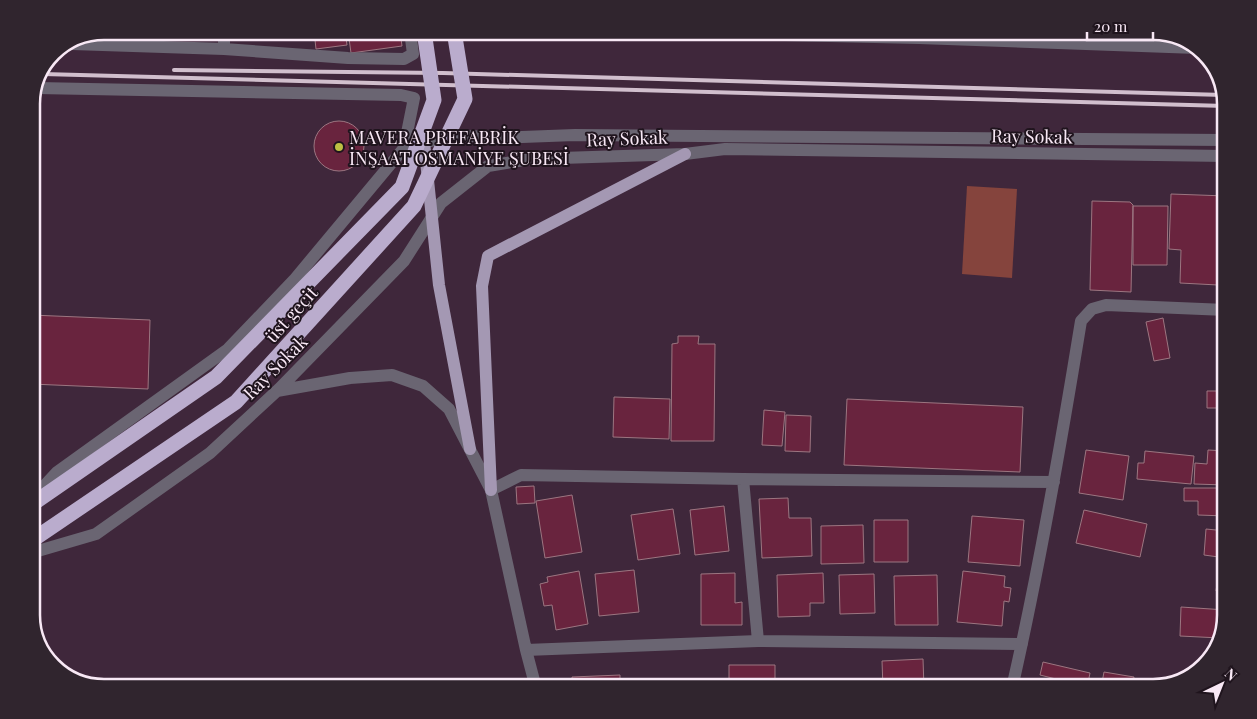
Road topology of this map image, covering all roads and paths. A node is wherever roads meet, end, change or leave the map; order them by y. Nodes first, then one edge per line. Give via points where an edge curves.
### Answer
1 (224, 40) edge
2 (411, 40) edge
3 (425, 40) edge
4 (455, 40) edge
5 (1038, 40) edge
6 (81, 44) edge
7 (1182, 47) edge
8 (224, 48) junction
9 (42, 88) edge
10 (1217, 140) edge
11 (424, 142) junction
12 (404, 148) junction
13 (685, 154) junction
14 (1217, 156) edge
15 (432, 217) junction
16 (1217, 310) edge
17 (277, 391) junction
18 (470, 449) junction
19 (743, 480) junction
20 (1054, 482) junction
21 (40, 490) edge
22 (492, 490) junction
23 (40, 499) edge
24 (40, 535) edge
25 (40, 550) edge
26 (758, 641) junction
27 (1022, 644) junction
28 (526, 650) junction
29 (534, 679) edge
30 (1014, 679) edge

1 - 8 street
2 - 8 street via 413,54 404,59
3 - 23 highway, bridge via 434,100 402,188 216,377
4 - 24 highway, üst geçit, bridge via 465,99 414,206 236,402
5 - 7 street
6 - 8 street
9 - 12 street via 401,95 414,98
10 - 11 street via 575,135 450,136
11 - 12 street
11 - 15 main road
12 - 21 street via 294,280 228,349 57,472
13 - 14 street, Ray Sokak via 726,149
13 - 15 street, Ray Sokak via 530,159 488,166 441,203
13 - 22 main road via 488,256 482,286
15 - 17 street, Ray Sokak via 404,261
15 - 18 main road via 439,284
16 - 20 street via 1106,305 1092,309 1081,321
17 - 18 street via 350,378 392,375 423,386 449,409
17 - 25 street, Ray Sokak via 210,453 96,534
18 - 22 street
19 - 20 street
19 - 22 street via 521,475
19 - 26 street
20 - 27 street
22 - 28 street
26 - 27 street
26 - 28 street
27 - 30 street
28 - 29 street

